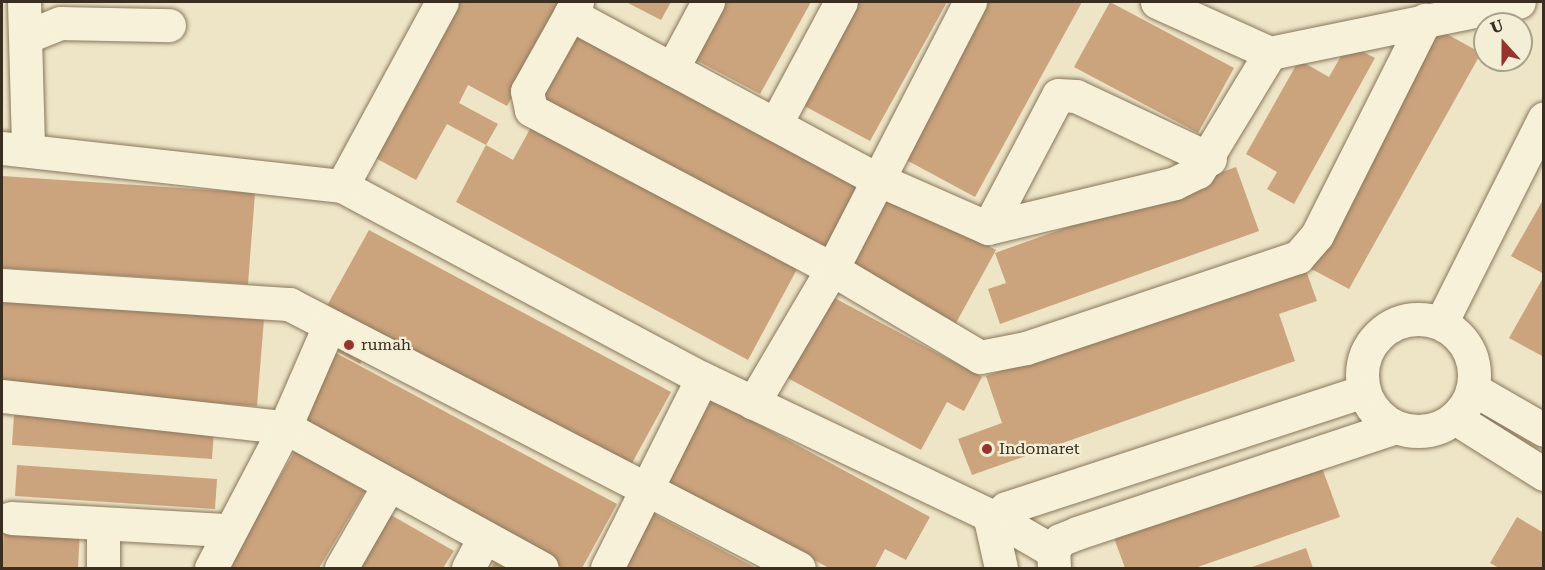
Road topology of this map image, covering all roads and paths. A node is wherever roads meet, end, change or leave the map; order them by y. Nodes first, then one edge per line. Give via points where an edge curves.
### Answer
1 (24, 2) edge
2 (442, 2) edge
3 (708, 2) edge
4 (842, 2) edge
5 (970, 2) edge
6 (1157, 2) edge
7 (1519, 2) edge
8 (574, 8) edge
9 (1425, 20) junction
10 (169, 25) dead end
11 (28, 36) junction
12 (1270, 53) junction
13 (672, 69) junction
14 (1544, 118) edge
15 (776, 123) junction
16 (15, 148) edge
17 (1210, 159) junction
18 (877, 180) junction
19 (342, 186) junction
20 (988, 228) junction
21 (832, 269) junction
22 (2, 285) edge
23 (1441, 323) junction
24 (329, 326) junction
25 (702, 378) junction
26 (1473, 389) junction
27 (1363, 391) junction
28 (753, 403) junction
29 (2, 404) edge
30 (1455, 418) junction
31 (285, 427) junction
32 (1395, 427) junction
33 (1544, 430) edge
34 (1544, 474) edge
35 (387, 488) junction
36 (645, 490) junction
37 (994, 517) junction
38 (11, 518) dead end
39 (103, 524) junction
40 (229, 530) junction
41 (483, 540) junction
42 (1054, 560) edge
43 (103, 568) edge
44 (211, 568) edge
45 (341, 568) edge
46 (468, 568) edge
47 (542, 568) edge
48 (607, 568) edge
49 (799, 568) edge
50 (1001, 568) edge

1 - 11 street
2 - 19 street
3 - 13 street
4 - 15 street
5 - 18 street
6 - 12 street
7 - 9 street
8 - 13 street
8 - 21 street via 527,91 531,110
9 - 12 street
9 - 21 street via 1317,235 1285,264 1026,348 980,357
10 - 11 street via 61,23
11 - 16 street
12 - 17 street
13 - 15 street
14 - 23 street
15 - 18 street
16 - 19 street
17 - 20 street via 1175,183
17 - 20 street via 1076,96 1058,94
18 - 20 street
18 - 21 street
19 - 25 street
21 - 28 street
22 - 24 street via 267,300 308,312
23 - 26 street via 1462,339 1474,362
23 - 27 street via 1416,318 1391,325 1378,336 1362,365
24 - 31 street
24 - 36 street
25 - 28 street
25 - 36 street
26 - 30 street
26 - 33 street
27 - 32 street via 1375,412
27 - 37 street via 1006,507
28 - 37 street
29 - 31 street
30 - 32 street via 1437,429
30 - 34 street
31 - 35 street
31 - 40 street
32 - 42 street via 1077,533 1060,540
35 - 41 street
35 - 45 street
36 - 48 street
36 - 49 street
37 - 42 street
37 - 50 street via 991,537
38 - 39 street
39 - 40 street
39 - 43 street
40 - 44 street
41 - 46 street
41 - 47 street

